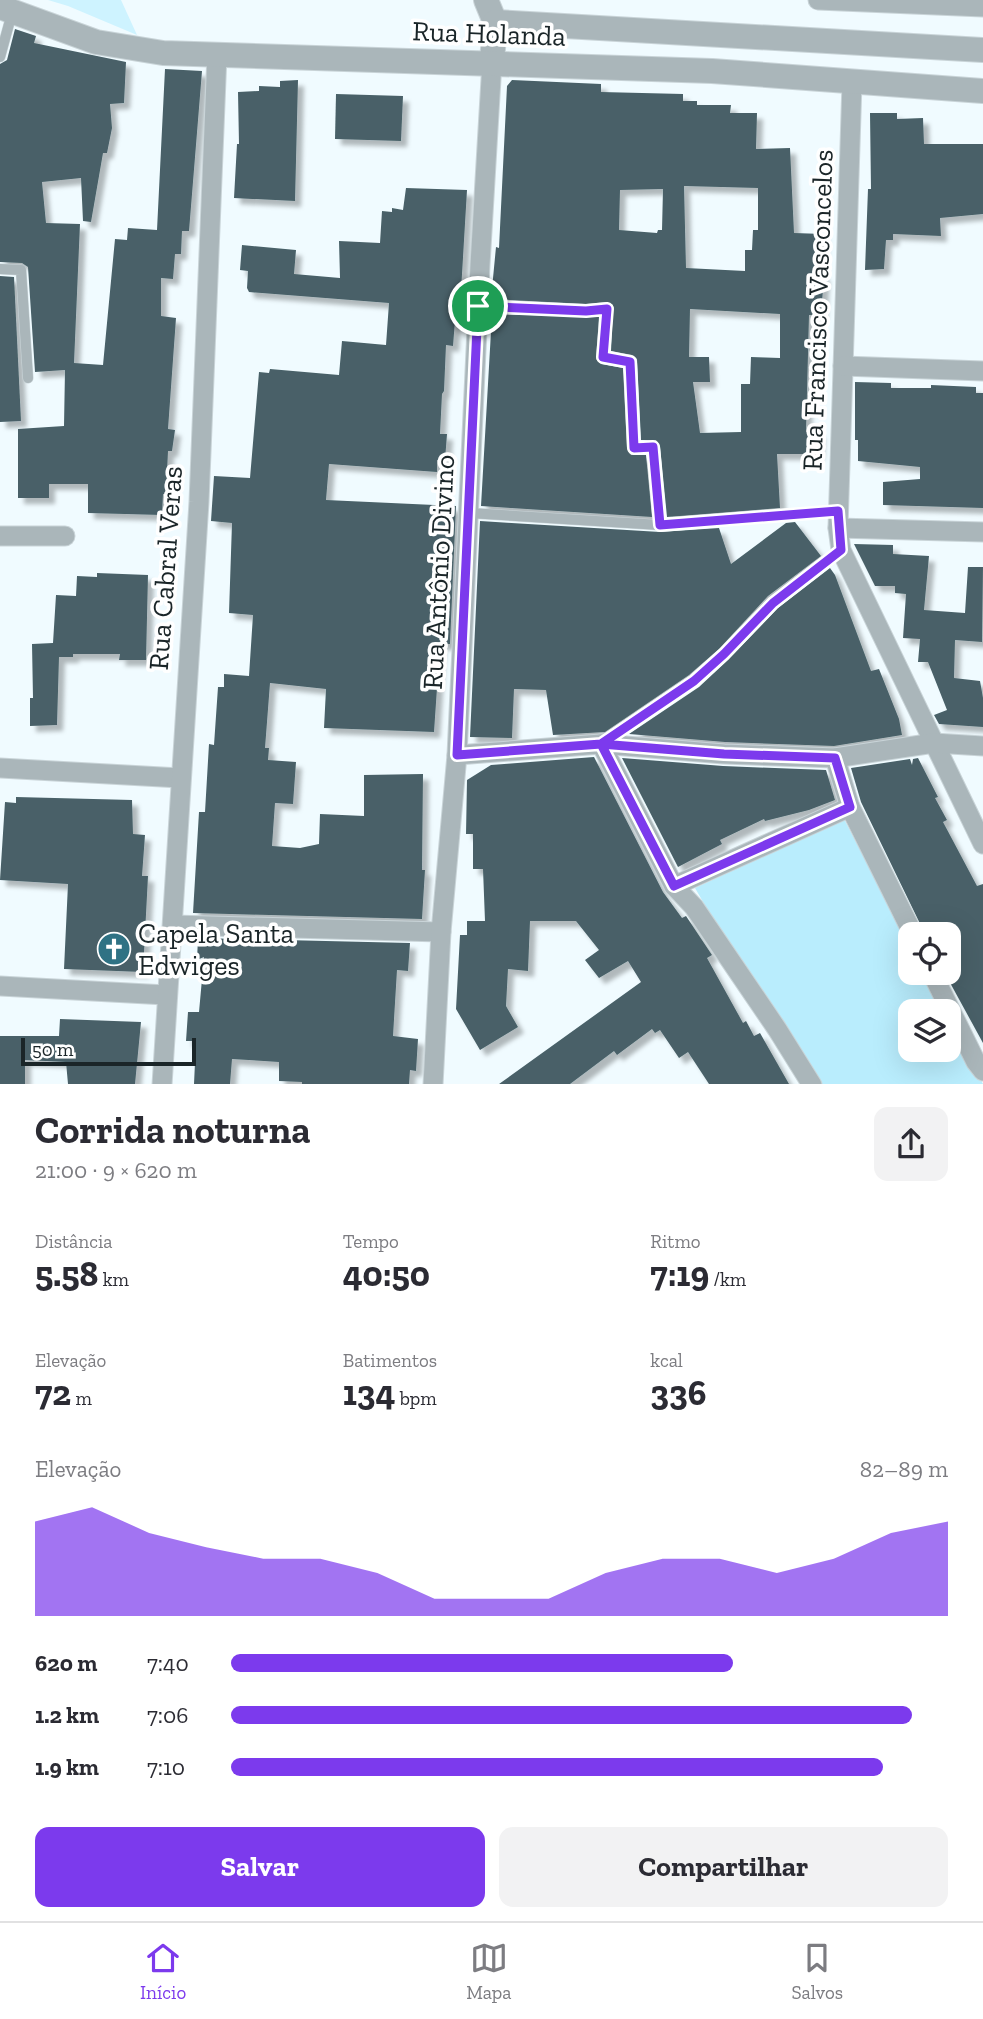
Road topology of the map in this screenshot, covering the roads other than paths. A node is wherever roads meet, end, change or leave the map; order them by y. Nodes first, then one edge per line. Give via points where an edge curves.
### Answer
1 (818, 0) edge
2 (930, 2) edge
3 (983, 7) edge
4 (6, 9) edge
5 (490, 11) edge
6 (983, 50) edge
7 (217, 54) junction
8 (0, 57) edge
9 (492, 62) junction
10 (852, 82) junction
11 (983, 91) edge
12 (0, 269) edge
13 (478, 306) junction
14 (843, 366) junction
15 (983, 371) edge
16 (27, 378) dead end
17 (469, 513) junction
18 (838, 519) junction
19 (660, 525) junction
20 (983, 532) edge
21 (0, 536) edge
22 (65, 536) dead end
23 (841, 550) junction
24 (934, 743) junction
25 (601, 744) junction
26 (983, 746) edge
27 (457, 755) junction
28 (835, 758) junction
29 (0, 768) edge
30 (180, 778) junction
31 (850, 807) junction
32 (983, 844) edge
33 (674, 886) junction
34 (907, 922) edge
35 (173, 925) junction
36 (442, 932) junction
37 (938, 985) edge
38 (0, 986) edge
39 (166, 995) junction
40 (983, 1071) edge
41 (162, 1084) edge
42 (433, 1084) edge
43 (812, 1084) edge

1 - 2 street
2 - 3 street
4 - 7 street, Rua Holanda via 96,42 163,53
4 - 8 lane
5 - 6 street, Rua Holanda
5 - 9 street
7 - 9 street, Rua Holanda
7 - 30 street, Rua Cabral Veras via 199,502
9 - 10 street, Rua Holanda
9 - 13 street, Rua Antônio Divino
10 - 11 street, Rua Holanda
10 - 14 street, Rua Francisco Vasconcelos
12 - 16 lane via 21,270
13 - 17 street, Rua Antônio Divino
13 - 19 lane via 607,309 603,357 630,362 634,448 653,447
14 - 15 street
14 - 18 street, Rua Francisco Vasconcelos
17 - 19 lane
17 - 27 street, Rua Antônio Divino
18 - 19 lane
18 - 20 street
18 - 23 street, Rua Francisco Vasconcelos
21 - 22 street
23 - 24 street, Rua Francisco Vasconcelos
23 - 25 lane via 773,603 694,681
24 - 26 street
24 - 28 street
24 - 32 street, Rua Francisco Vasconcelos
25 - 27 street
25 - 28 street
25 - 33 street
27 - 36 street, Rua Antônio Divino
28 - 31 street
29 - 30 street
30 - 35 street, Rua Cabral Veras
31 - 33 street
31 - 34 street
33 - 43 street via 694,906
35 - 36 street
35 - 39 street, Rua Cabral Veras
36 - 42 street, Rua Antônio Divino
37 - 40 street
38 - 39 street
39 - 41 street, Rua Cabral Veras

